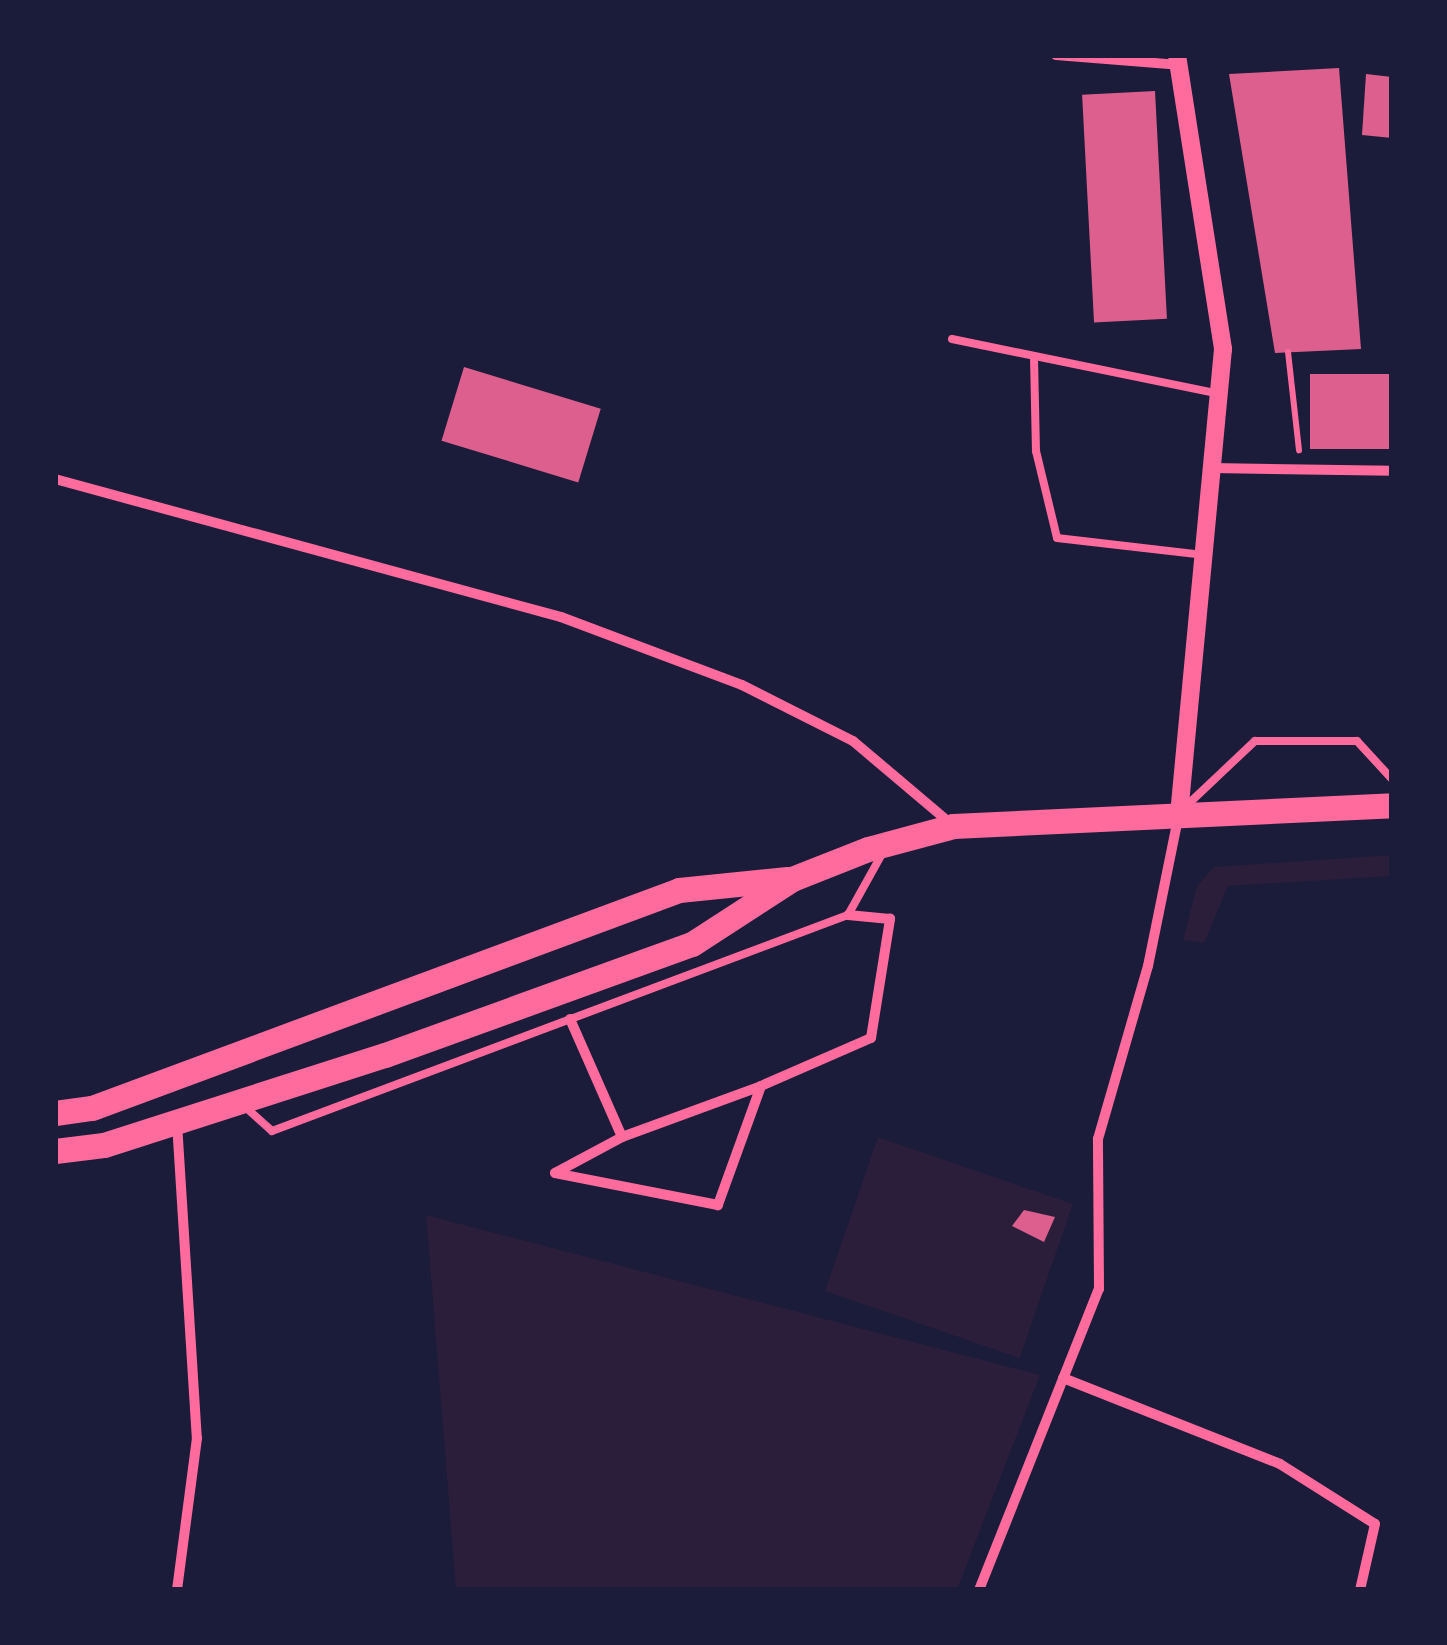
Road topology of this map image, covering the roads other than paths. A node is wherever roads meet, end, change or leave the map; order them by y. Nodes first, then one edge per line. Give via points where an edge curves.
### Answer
1 (1056, 55) edge
2 (1178, 60) edge
3 (952, 339) dead end
4 (1034, 356) junction
5 (1218, 394) junction
6 (1212, 468) junction
7 (1392, 471) edge
8 (55, 479) edge
9 (1203, 556) junction
10 (1392, 779) edge
11 (1392, 805) edge
12 (1180, 812) junction
13 (954, 826) junction
14 (888, 843) junction
15 (792, 879) junction
16 (848, 915) junction
17 (570, 1019) junction
18 (762, 1086) junction
19 (240, 1102) junction
20 (55, 1112) edge
21 (177, 1122) junction
22 (622, 1137) junction
23 (55, 1151) edge
24 (1063, 1378) junction
25 (177, 1590) edge
26 (979, 1590) edge
27 (1360, 1590) edge

1 - 2 street
2 - 5 street via 1223,349
3 - 4 lane
4 - 5 lane
4 - 9 lane via 1036,451 1056,538
5 - 6 street
6 - 7 street
6 - 9 street
8 - 13 street via 561,617 742,686 853,742
9 - 12 street
10 - 12 lane via 1358,741 1255,741
11 - 12 main road
12 - 13 main road
12 - 24 street via 1148,966 1098,1139 1099,1289
13 - 14 main road
14 - 15 main road
14 - 16 lane
15 - 19 main road via 692,944
15 - 20 main road via 679,890 92,1108
16 - 17 lane
16 - 18 street via 890,919 871,1038
17 - 19 lane via 272,1131
17 - 22 street
18 - 22 street
18 - 22 street via 718,1205 555,1173
19 - 21 main road
21 - 23 main road via 104,1145
21 - 25 street via 197,1438
24 - 26 street
24 - 27 street via 1280,1464 1375,1524

